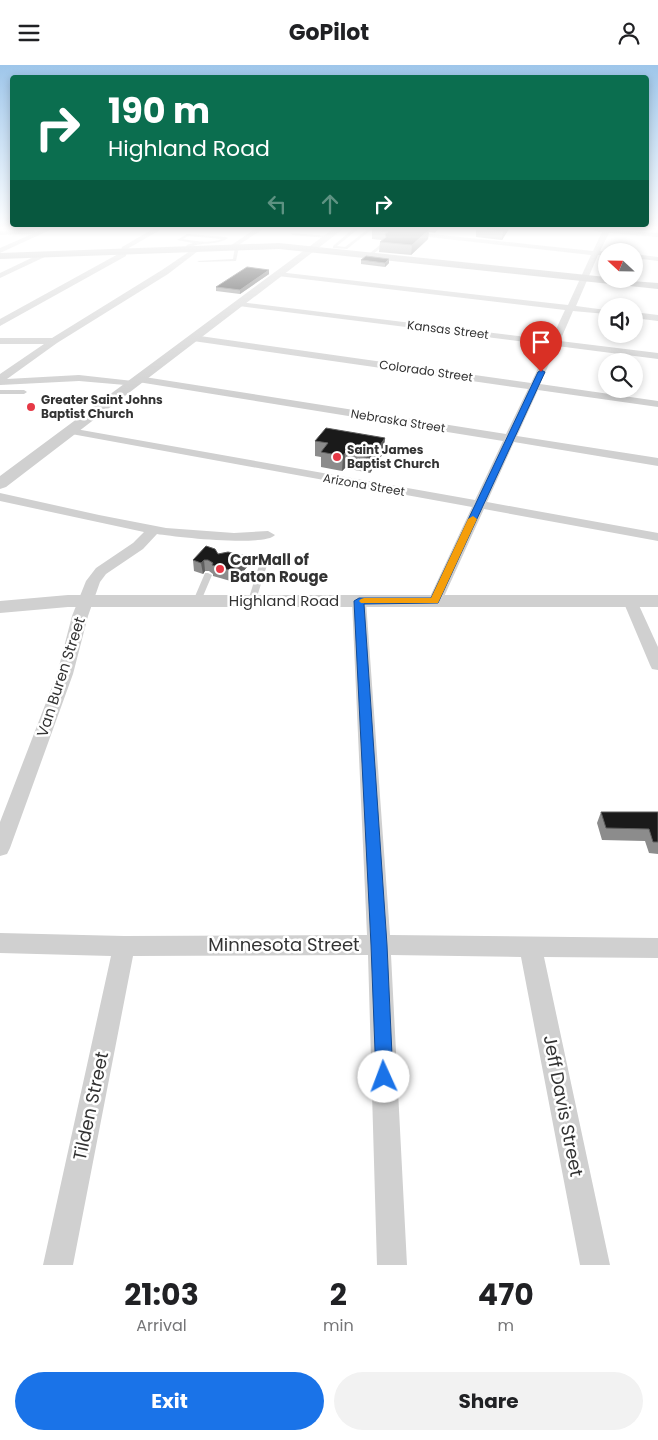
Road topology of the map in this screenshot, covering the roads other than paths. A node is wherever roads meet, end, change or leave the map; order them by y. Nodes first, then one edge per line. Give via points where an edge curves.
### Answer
1 (68, 285) edge
2 (144, 285) edge
3 (264, 285) edge
4 (372, 285) edge
5 (580, 285) edge
6 (239, 304) junction
7 (570, 308) junction
8 (598, 311) edge
9 (643, 316) edge
10 (658, 318) edge
11 (0, 323) edge
12 (193, 338) junction
13 (0, 341) edge
14 (54, 341) junction
15 (554, 343) junction
16 (658, 356) edge
17 (0, 381) edge
18 (136, 381) junction
19 (535, 386) junction
20 (0, 391) edge
21 (24, 392) dead end
22 (658, 403) edge
23 (70, 431) junction
24 (511, 439) junction
25 (658, 462) edge
26 (0, 484) edge
27 (0, 497) edge
28 (479, 505) junction
29 (154, 530) junction
30 (268, 535) dead end
31 (658, 537) edge
32 (227, 558) edge
33 (208, 575) dead end
34 (86, 601) junction
35 (196, 601) junction
36 (252, 601) junction
37 (359, 601) junction
38 (434, 601) junction
39 (630, 601) junction
40 (658, 601) edge
41 (0, 607) edge
42 (658, 665) edge
43 (0, 848) edge
44 (0, 943) edge
45 (379, 945) junction
46 (124, 946) junction
47 (531, 948) junction
48 (658, 948) edge
49 (58, 1265) edge
50 (392, 1265) edge
51 (594, 1265) edge

1 - 11 street
2 - 14 street
3 - 6 street
4 - 7 street
5 - 7 street
6 - 12 street
6 - 15 street, Kansas Street
7 - 8 street
7 - 15 street
9 - 10 street
12 - 18 street
12 - 19 street, Colorado Street
13 - 14 street
14 - 17 street
15 - 16 street, Kansas Street
15 - 19 street
17 - 18 street, Nebraska Street via 79,378
18 - 23 street
18 - 24 street, Nebraska Street
19 - 22 street, Colorado Street
19 - 24 street
20 - 21 lane
23 - 26 street
23 - 28 street, Arizona Street
24 - 25 street, Nebraska Street
24 - 28 street
27 - 29 street
28 - 31 street, Arizona Street
28 - 38 street
29 - 30 street via 217,537
29 - 34 street, Van Buren Street via 138,546 96,576
32 - 36 lane via 232,555 264,562
33 - 35 lane
34 - 35 street, Highland Road
34 - 41 street, Highland Road
34 - 43 street, Van Buren Street via 65,674
35 - 36 street, Highland Road
36 - 37 street, Highland Road
37 - 38 street, Highland Road
37 - 45 street
38 - 39 street, Highland Road
39 - 40 street, Highland Road
39 - 42 street
44 - 46 street, Minnesota Street
45 - 46 street, Minnesota Street
45 - 47 street, Minnesota Street
45 - 50 street
46 - 49 street, Tilden Street
47 - 48 street, Minnesota Street
47 - 51 street, Jeff Davis Street

